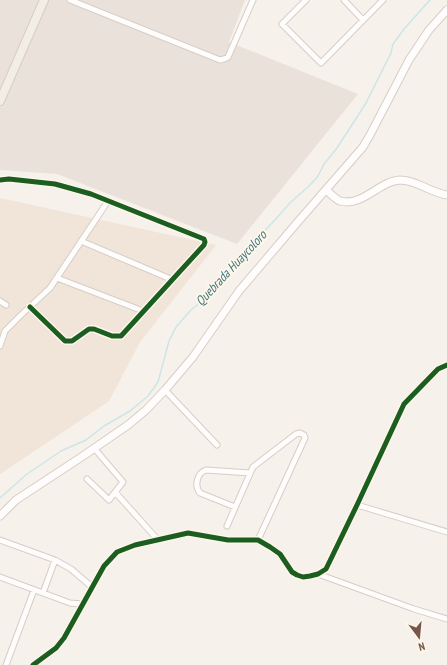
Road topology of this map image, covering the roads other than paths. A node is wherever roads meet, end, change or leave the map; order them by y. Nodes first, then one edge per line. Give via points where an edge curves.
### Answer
1 (44, 0) edge
2 (70, 0) edge
3 (253, 0) edge
4 (306, 0) edge
5 (344, 0) edge
6 (383, 0) edge
7 (447, 10) edge
8 (363, 20) junction
9 (0, 101) edge
10 (0, 180) edge
11 (326, 190) junction
12 (447, 195) edge
13 (108, 201) junction
14 (81, 241) junction
15 (57, 278) junction
16 (173, 280) junction
17 (0, 301) edge
18 (6, 305) dead end
19 (30, 307) junction
20 (143, 312) junction
21 (0, 346) edge
22 (447, 365) edge
23 (165, 390) junction
24 (217, 445) dead end
25 (94, 448) junction
26 (250, 473) junction
27 (87, 479) dead end
28 (115, 492) junction
29 (357, 505) junction
30 (235, 507) junction
31 (0, 516) edge
32 (227, 526) dead end
33 (447, 532) edge
34 (0, 540) edge
35 (158, 540) junction
36 (258, 540) junction
37 (55, 560) junction
38 (318, 574) junction
39 (0, 577) edge
40 (92, 587) junction
41 (34, 590) junction
42 (43, 593) junction
43 (83, 604) junction
44 (447, 619) edge
45 (6, 665) edge
46 (33, 665) edge

1 - 9 main road
2 - 3 street via 220,60 228,57
4 - 8 street via 282,24 321,63
5 - 8 street
6 - 8 street
7 - 11 main road via 429,30 409,60 363,147
10 - 13 street via 55,184
11 - 12 main road via 339,200 348,202 399,180
11 - 23 main road via 239,291 193,357
13 - 14 street
13 - 16 street via 204,239 204,245
14 - 15 street
14 - 16 street
15 - 19 street
15 - 20 street
16 - 20 street
17 - 18 street
19 - 20 street via 65,341 72,341 89,329 121,336
19 - 21 street via 5,331
22 - 29 street via 438,369 404,404
23 - 24 street
23 - 25 main road via 140,415
25 - 28 street via 123,482
25 - 31 main road via 16,500
26 - 30 street
26 - 30 street via 206,470 199,474 196,486 200,493
26 - 36 street via 253,467 296,434 304,435 305,438
27 - 28 street via 109,500
28 - 35 street
29 - 33 street
29 - 38 street via 326,569
30 - 32 street
34 - 37 street
35 - 36 street via 188,533 228,540
35 - 40 street via 117,552 104,566
36 - 38 street via 280,554 292,572 303,577
37 - 40 street via 71,569
37 - 42 street
38 - 44 street
39 - 41 street
40 - 43 street
41 - 42 street
41 - 45 street
42 - 43 street via 70,604
43 - 46 street via 56,648

